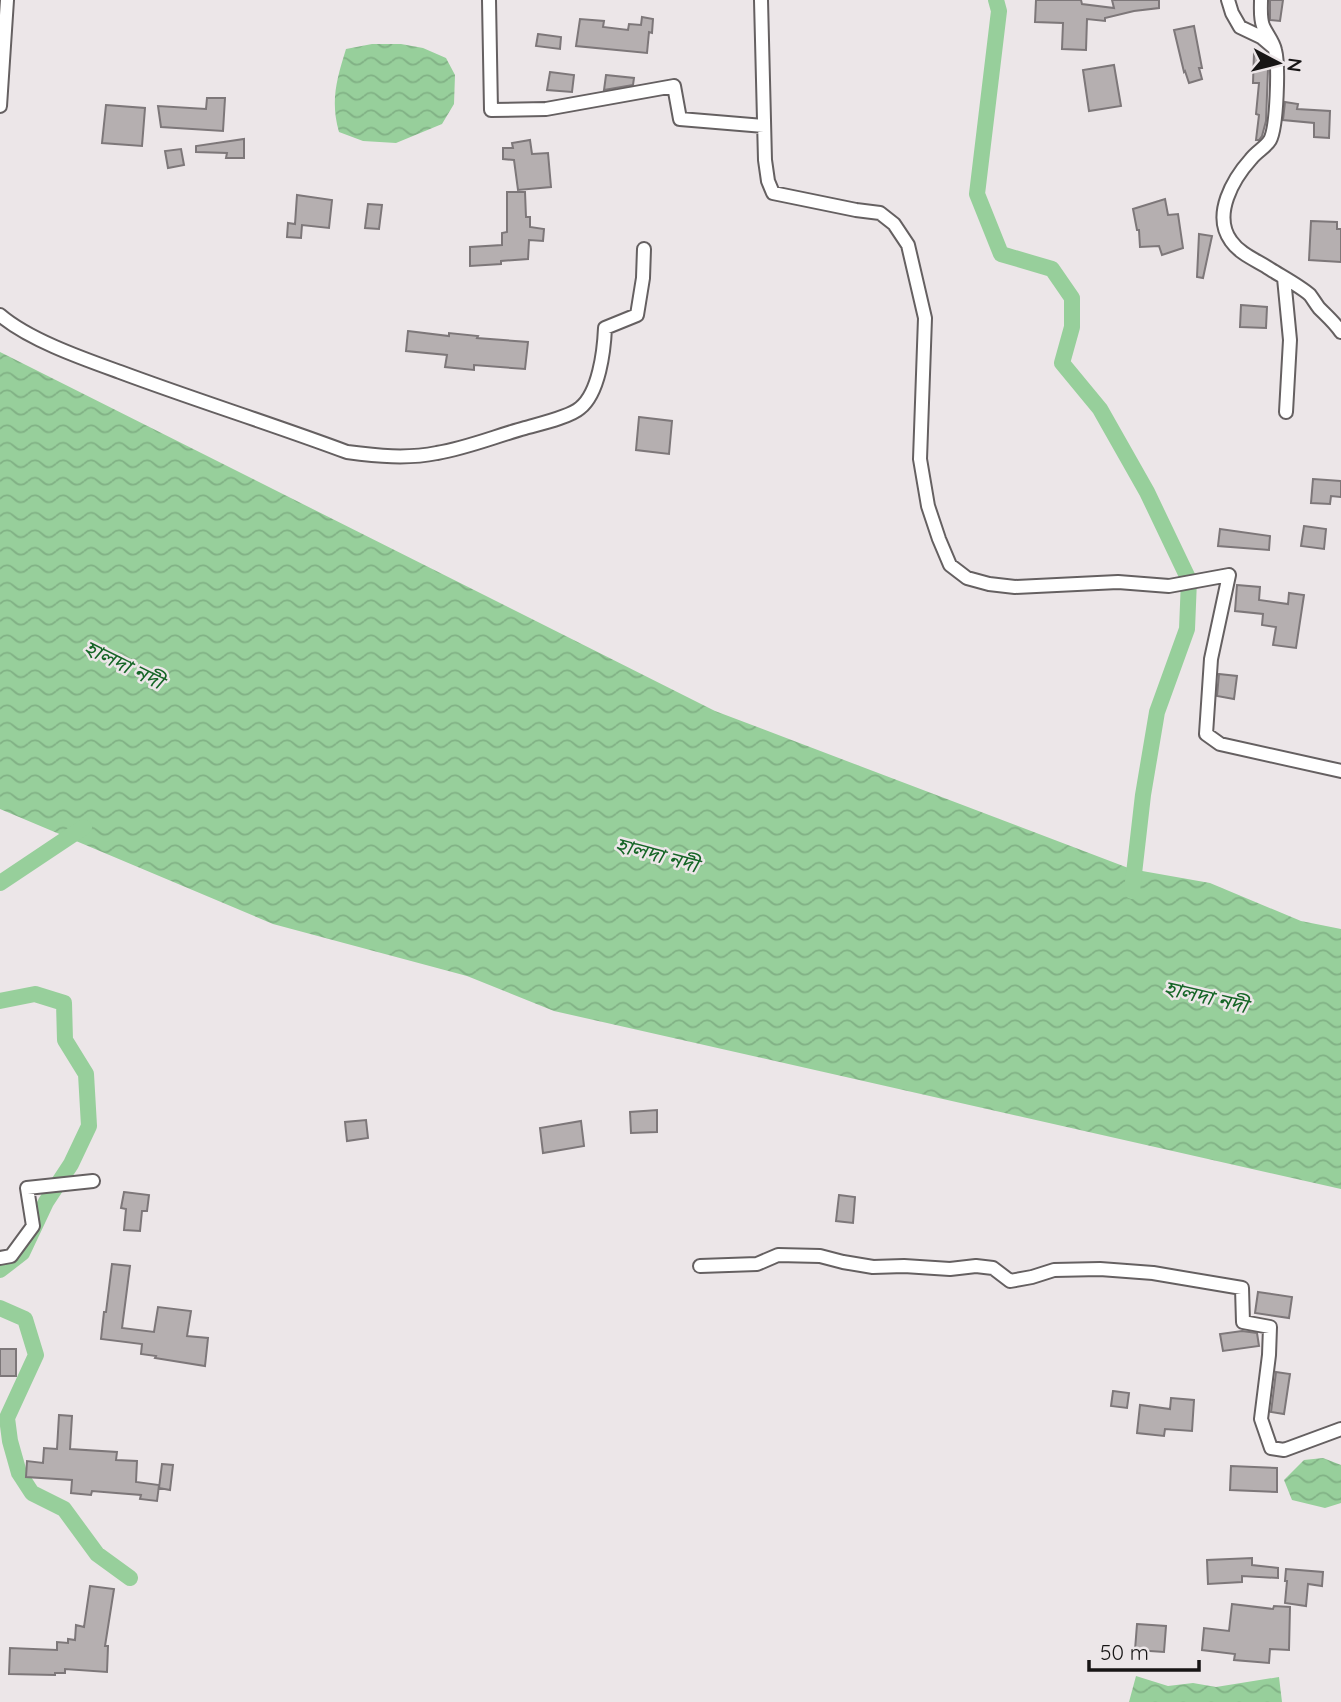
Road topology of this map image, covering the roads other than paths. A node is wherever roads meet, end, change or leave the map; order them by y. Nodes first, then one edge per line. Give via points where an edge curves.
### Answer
1 (7, 0) edge
2 (489, 0) edge
3 (761, 0) edge
4 (1228, 0) edge
5 (1261, 0) edge
6 (1275, 49) junction
7 (0, 106) edge
8 (764, 126) junction
9 (644, 250) dead end
10 (1284, 278) junction
11 (0, 315) edge
12 (1341, 332) edge
13 (1286, 412) dead end
14 (1341, 771) edge
15 (93, 1181) dead end
16 (0, 1258) edge
17 (700, 1266) dead end
18 (1341, 1429) edge

1 - 7 street
2 - 8 street via 491,110 546,109 674,86 680,119
3 - 8 street
4 - 6 street via 1240,27
5 - 6 street via 1264,27
6 - 10 street via 1277,91 1269,142 1239,174 1223,213 1225,228 1238,249
8 - 14 street via 766,171 773,193 880,213 908,244 925,318 920,458 928,506 950,565 967,578 1015,587 1118,582 1168,586 1229,575 1211,659 1206,734 1220,744
9 - 11 street via 637,315 605,328 591,396 579,409 437,453 387,457 347,452 92,362
10 - 12 street via 1309,295
10 - 13 street via 1290,340
15 - 16 street via 27,1188 33,1226 11,1256
17 - 18 street via 757,1264 778,1255 820,1256 873,1267 993,1268 1010,1281 1054,1270 1100,1269 1242,1288 1243,1322 1270,1327 1261,1419 1271,1448 1284,1450

